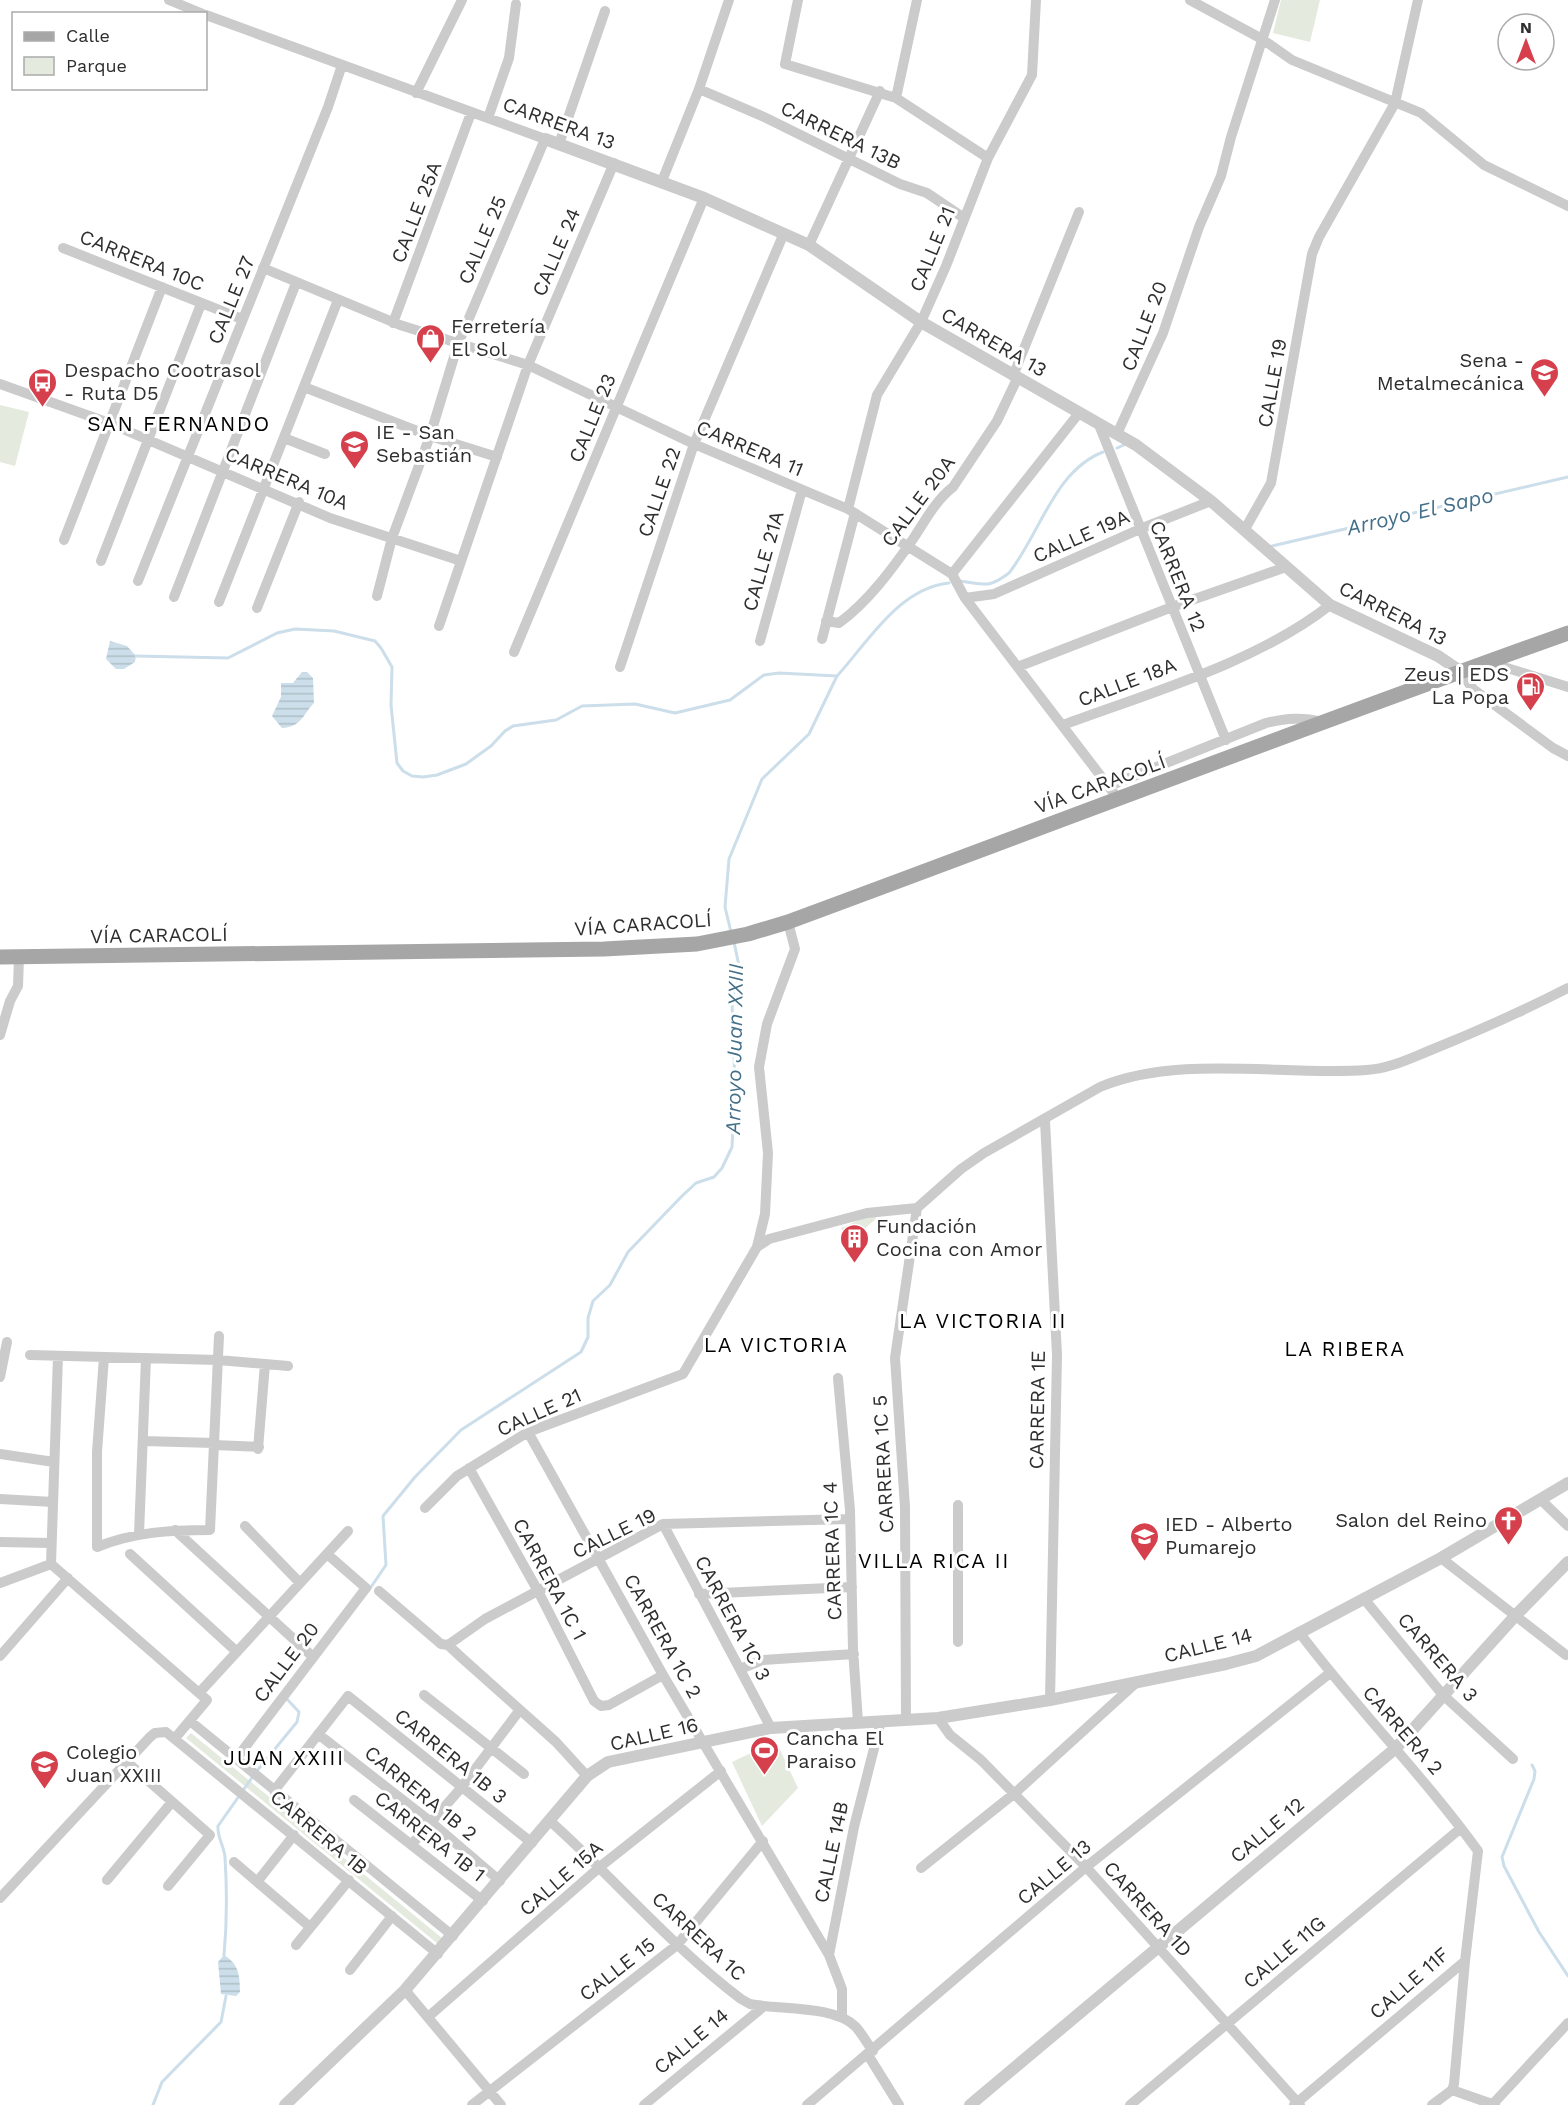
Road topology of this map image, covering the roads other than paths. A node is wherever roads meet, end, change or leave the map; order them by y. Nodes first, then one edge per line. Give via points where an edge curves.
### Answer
1 (169, 0) edge
2 (462, 0) edge
3 (729, 0) edge
4 (798, 0) edge
5 (917, 0) edge
6 (1036, 0) edge
7 (1190, 0) edge
8 (1275, 0) edge
9 (1418, 0) edge
10 (516, 4) dead end
11 (605, 11) dead end
12 (199, 12) edge
13 (207, 15) edge
14 (1262, 39) junction
15 (342, 65) junction
16 (699, 89) junction
17 (880, 91) junction
18 (416, 93) junction
19 (896, 98) junction
20 (1395, 103) junction
21 (471, 113) junction
22 (488, 118) junction
23 (545, 139) junction
24 (559, 144) junction
25 (988, 158) junction
26 (849, 160) junction
27 (614, 163) junction
28 (662, 181) junction
29 (704, 198) junction
30 (1568, 207) edge
31 (1079, 212) dead end
32 (964, 218) junction
33 (784, 233) junction
34 (809, 245) junction
35 (63, 248) dead end
36 (263, 268) junction
37 (296, 284) junction
38 (162, 288) junction
39 (338, 300) junction
40 (201, 303) junction
41 (242, 319) junction
42 (921, 322) junction
43 (393, 323) junction
44 (458, 344) junction
45 (528, 364) junction
46 (1015, 377) junction
47 (0, 384) edge
48 (304, 387) junction
49 (615, 406) junction
50 (1079, 413) junction
51 (109, 423) junction
52 (1099, 425) junction
53 (1117, 434) junction
54 (430, 436) junction
55 (284, 438) junction
56 (147, 439) junction
57 (694, 444) junction
58 (326, 454) dead end
59 (187, 455) junction
60 (497, 457) junction
61 (224, 471) junction
62 (263, 487) junction
63 (802, 490) junction
64 (1211, 501) junction
65 (299, 502) junction
66 (852, 511) junction
67 (1140, 529) junction
68 (1245, 529) junction
69 (392, 538) junction
70 (64, 540) dead end
71 (909, 545) junction
72 (101, 561) dead end
73 (461, 561) junction
74 (1286, 567) junction
75 (954, 578) junction
76 (138, 581) dead end
77 (377, 596) dead end
78 (174, 597) dead end
79 (965, 598) junction
80 (219, 602) dead end
81 (1330, 605) junction
82 (1172, 607) junction
83 (256, 608) dead end
84 (826, 621) junction
85 (439, 626) dead end
86 (1568, 633) edge
87 (822, 639) dead end
88 (760, 641) dead end
89 (514, 652) dead end
90 (1488, 662) junction
91 (1020, 666) junction
92 (620, 667) dead end
93 (1460, 671) junction
94 (1199, 674) junction
95 (1568, 687) edge
96 (1323, 723) junction
97 (1063, 725) junction
98 (1226, 740) junction
99 (1568, 756) edge
100 (1109, 786) junction
101 (1119, 800) junction
102 (788, 922) junction
103 (0, 957) edge
104 (19, 957) junction
105 (1568, 988) edge
106 (0, 1035) edge
107 (1045, 1121) junction
108 (917, 1208) junction
109 (757, 1247) junction
110 (219, 1336) dead end
111 (7, 1342) dead end
112 (30, 1355) dead end
113 (58, 1356) junction
114 (104, 1357) junction
115 (146, 1358) junction
116 (218, 1360) junction
117 (265, 1364) junction
118 (288, 1366) dead end
119 (0, 1375) edge
120 (838, 1378) dead end
121 (528, 1432) junction
122 (143, 1441) junction
123 (214, 1444) junction
124 (0, 1454) edge
125 (54, 1462) junction
126 (469, 1468) junction
127 (1568, 1483) edge
128 (0, 1499) edge
129 (1540, 1499) junction
130 (53, 1502) junction
131 (958, 1505) dead end
132 (425, 1509) dead end
133 (850, 1519) junction
134 (663, 1524) junction
135 (244, 1526) dead end
136 (1568, 1527) edge
137 (175, 1530) junction
138 (348, 1531) dead end
139 (139, 1534) junction
140 (0, 1542) edge
141 (51, 1543) junction
142 (130, 1554) dead end
143 (327, 1554) junction
144 (600, 1558) junction
145 (1441, 1558) junction
146 (1568, 1562) edge
147 (51, 1564) junction
148 (68, 1578) junction
149 (0, 1583) edge
150 (300, 1583) junction
151 (852, 1587) junction
152 (379, 1591) dead end
153 (538, 1591) junction
154 (699, 1594) junction
155 (1365, 1600) junction
156 (1516, 1615) junction
157 (269, 1617) junction
158 (1299, 1632) junction
159 (958, 1642) dead end
160 (4, 1643) edge
161 (448, 1645) junction
162 (237, 1652) junction
163 (854, 1654) junction
164 (1566, 1655) dead end
165 (0, 1656) edge
166 (312, 1656) junction
167 (740, 1669) junction
168 (1330, 1673) junction
169 (663, 1675) junction
170 (1138, 1681) junction
171 (424, 1695) dead end
172 (1443, 1695) junction
173 (203, 1696) junction
174 (1050, 1700) junction
175 (519, 1711) junction
176 (938, 1718) junction
177 (906, 1720) junction
178 (190, 1721) junction
179 (880, 1721) junction
180 (858, 1722) junction
181 (771, 1728) junction
182 (318, 1734) junction
183 (176, 1737) junction
184 (703, 1743) junction
185 (490, 1748) junction
186 (1396, 1748) junction
187 (236, 1759) junction
188 (1513, 1759) dead end
189 (127, 1762) junction
190 (721, 1771) junction
191 (524, 1774) dead end
192 (587, 1776) junction
193 (461, 1788) junction
194 (274, 1791) junction
195 (1015, 1793) junction
196 (354, 1800) dead end
197 (172, 1802) junction
198 (550, 1821) junction
199 (431, 1822) junction
200 (1461, 1828) junction
201 (294, 1835) junction
202 (763, 1841) junction
203 (532, 1843) junction
204 (412, 1844) junction
205 (1478, 1851) joint
206 (234, 1862) dead end
207 (601, 1866) junction
208 (1086, 1867) junction
209 (921, 1868) dead end
210 (107, 1880) dead end
211 (349, 1880) junction
212 (500, 1881) junction
213 (257, 1882) junction
214 (168, 1886) dead end
215 (0, 1898) edge
216 (483, 1901) junction
217 (392, 1916) junction
218 (310, 1927) junction
219 (453, 1936) junction
220 (296, 1945) dead end
221 (677, 1945) junction
222 (1158, 1946) junction
223 (438, 1954) junction
224 (829, 1955) junction
225 (1465, 1961) junction
226 (350, 1970) dead end
227 (405, 1990) junction
228 (763, 2007) junction
229 (428, 2017) junction
230 (842, 2017) junction
231 (1568, 2023) edge
232 (1226, 2024) junction
233 (870, 2053) junction
234 (1452, 2090) junction
235 (489, 2091) junction
236 (1297, 2104) edge
237 (1493, 2104) edge
238 (285, 2105) edge
239 (472, 2105) edge
240 (501, 2105) edge
241 (644, 2105) edge
242 (807, 2105) edge
243 (899, 2105) edge
244 (970, 2105) edge
245 (1130, 2105) edge
246 (1432, 2105) edge

1 - 12 street, CARRERA 13
2 - 18 street
3 - 16 street
4 - 17 street via 785,63
5 - 19 street
6 - 25 street, CALLE 21 via 1032,75
7 - 14 street
8 - 14 street, CALLE 20
9 - 20 street
10 - 22 street via 509,58
11 - 24 street
13 - 15 street, CARRERA 13
14 - 20 street via 1292,60
14 - 53 street, CALLE 20 via 1221,176 1163,333
15 - 18 street, CARRERA 13
15 - 36 street, CALLE 27
16 - 26 street, CARRERA 13B
16 - 28 street
17 - 19 street
17 - 26 street
18 - 21 street, CARRERA 13
19 - 25 street
20 - 30 street via 1421,113 1484,165
20 - 68 street, CALLE 19 via 1318,237 1307,271 1271,483
21 - 22 street, CARRERA 13
21 - 43 street, CALLE 25A
22 - 23 street, CARRERA 13
23 - 24 street, CARRERA 13
23 - 44 street, CALLE 25
24 - 27 street, CARRERA 13
25 - 32 street, CALLE 21
26 - 32 street, CARRERA 13B via 927,193
26 - 34 street
27 - 28 street, CARRERA 13
27 - 45 street, CALLE 24
28 - 29 street, CARRERA 13
29 - 33 street, CARRERA 13
29 - 49 street, CALLE 23
31 - 46 street, CALLE 20A
32 - 42 street, CALLE 21
33 - 34 street, CARRERA 13
33 - 57 street, CALLE 22
34 - 42 street, CARRERA 13
35 - 38 street, CARRERA 10C
36 - 37 street, CARRERA 11
36 - 41 street, CALLE 27
37 - 39 street, CARRERA 11
37 - 61 street
38 - 40 street, CARRERA 10C
38 - 51 street
39 - 43 street, CARRERA 11
39 - 48 street
40 - 41 street, CARRERA 10C
40 - 56 street
41 - 59 street, CALLE 27
42 - 46 street, CARRERA 13
42 - 66 street, CALLE 21 via 877,395
43 - 44 street, CARRERA 11
44 - 45 street, CARRERA 11
44 - 54 street, CALLE 25
45 - 49 street, CARRERA 11
45 - 60 street, CALLE 24
46 - 50 street, CARRERA 13
46 - 71 street, CALLE 20A via 997,421
47 - 51 street, CARRERA 10A
48 - 54 street
48 - 55 street
49 - 57 street, CARRERA 11
49 - 89 street, CALLE 23
50 - 52 street, CARRERA 13
50 - 75 street
51 - 56 street, CARRERA 10A
51 - 70 street
52 - 53 street, CARRERA 13
52 - 67 street, CARRERA 12
53 - 64 street, CARRERA 13
54 - 60 street
54 - 69 street, CALLE 25
55 - 58 street
55 - 62 street
56 - 59 street, CARRERA 10A
56 - 72 street
57 - 63 street, CARRERA 11
57 - 92 street, CALLE 22
59 - 61 street, CARRERA 10A
59 - 76 street, CALLE 27
60 - 73 street, CALLE 24
61 - 62 street, CARRERA 10A
61 - 78 street
62 - 65 street, CARRERA 10A
62 - 80 street
63 - 66 street, CARRERA 11
63 - 88 street, CALLE 21A
64 - 67 street, CALLE 19A
64 - 68 street, CARRERA 13
65 - 69 street, CARRERA 10A via 330,518
65 - 83 street
66 - 71 street, CARRERA 11
66 - 84 street, CALLE 21
67 - 79 street, CALLE 19A via 994,594
67 - 82 street, CARRERA 12
68 - 74 street, CARRERA 13
69 - 73 street, CARRERA 10A
69 - 77 street, CALLE 25
71 - 75 street, CARRERA 11
71 - 84 street, CALLE 20A via 854,612 839,623
73 - 85 street, CALLE 24
74 - 81 street, CARRERA 13
74 - 82 street
75 - 79 street, CARRERA 11
79 - 91 street, CARRERA 11
81 - 93 street, CARRERA 13 via 1438,656
81 - 94 street, CALLE 18A via 1287,635
82 - 91 street
82 - 94 street, CARRERA 12
84 - 87 street, CALLE 21
86 - 90 main road, VÍA CARACOLÍ
90 - 93 main road, VÍA CARACOLÍ
90 - 95 street
91 - 97 street, CARRERA 11
93 - 96 main road, VÍA CARACOLÍ
93 - 99 street, CARRERA 13 via 1473,689
94 - 97 street, CALLE 18A
94 - 98 street, CARRERA 12
96 - 98 street via 1288,718
96 - 101 main road, VÍA CARACOLÍ
97 - 100 street, CARRERA 11
98 - 100 street
100 - 101 street, CARRERA 11
101 - 102 main road, VÍA CARACOLÍ
102 - 104 main road, VÍA CARACOLÍ via 697,944 604,949
102 - 109 street via 795,949 767,1024 759,1067 768,1153 765,1214
103 - 104 main road, VÍA CARACOLÍ
104 - 106 street via 18,986
105 - 107 street via 1480,1031 1393,1065 1369,1070 1224,1069 1121,1079 1100,1087
107 - 108 street via 961,1169
107 - 174 street, CARRERA 1E via 1057,1355
108 - 109 street via 867,1213 769,1239
108 - 177 street, CARRERA 1C 5 via 895,1358 905,1507
109 - 121 street, CALLE 21 via 682,1374
110 - 116 street
111 - 119 street
112 - 113 street
113 - 114 street
113 - 125 street
114 - 115 street
114 - 139 street via 97,1452 97,1547
115 - 116 street
115 - 122 street
116 - 117 street
116 - 123 street
117 - 118 street
117 - 123 street via 259,1448
120 - 133 street, CARRERA 1C 4
121 - 126 street, CALLE 21
121 - 144 street, CARRERA 1C 2
122 - 123 street
122 - 139 street
123 - 137 street via 210,1530
124 - 125 street
125 - 130 street
126 - 132 street, CALLE 21
126 - 153 street, CARRERA 1C 1
127 - 129 street, CALLE 14
128 - 130 street
129 - 136 street
129 - 145 street, CALLE 14
130 - 141 street
131 - 159 street
133 - 134 street, CALLE 19
133 - 151 street, CARRERA 1C 4
134 - 144 street, CALLE 19
134 - 154 street, CARRERA 1C 3
135 - 150 street
137 - 139 street
137 - 157 street
138 - 143 street
140 - 141 street
141 - 147 street
142 - 162 street
143 - 150 street
143 - 166 street, CALLE 20 via 366,1588
144 - 153 street, CALLE 19
144 - 169 street, CARRERA 1C 2
145 - 155 street, CALLE 14
145 - 156 street
146 - 156 street, CALLE 12
147 - 148 street
147 - 149 street
148 - 160 street
148 - 173 street
150 - 157 street
151 - 154 street
151 - 163 street, CARRERA 1C 4
152 - 161 street via 441,1644
153 - 161 street, CALLE 19 via 485,1619
153 - 169 street, CARRERA 1C 1 via 594,1701 601,1706
154 - 167 street, CARRERA 1C 3
155 - 158 street, CALLE 14
155 - 172 street, CARRERA 3
156 - 164 street
156 - 172 street, CALLE 12
157 - 162 street
157 - 166 street
158 - 168 street, CARRERA 2
158 - 170 street, CALLE 14 via 1256,1656
160 - 165 street
161 - 175 street
162 - 173 street
163 - 167 street via 763,1660
163 - 180 street, CARRERA 1C 4
166 - 187 street, CALLE 20
167 - 181 street, CARRERA 1C 3
168 - 186 street, CARRERA 2
168 - 208 street, CALLE 13
169 - 184 street, CARRERA 1C 2
170 - 174 street, CALLE 16
170 - 195 street
171 - 185 street
172 - 186 street, CALLE 12
172 - 188 street, CARRERA 3
173 - 178 street
174 - 176 street, CALLE 16
175 - 185 street
175 - 192 street via 556,1742
176 - 177 street, CALLE 16
176 - 195 street, CARRERA 1D via 950,1735
177 - 179 street, CALLE 16
178 - 183 street
178 - 187 street, CARRERA 1B
179 - 180 street, CALLE 16
179 - 224 street, CALLE 14B
180 - 181 street, CALLE 16
181 - 184 street, CALLE 16
182 - 193 street, CARRERA 1B 3 via 348,1696
182 - 194 street
182 - 199 street, CARRERA 1B 2
183 - 189 street via 166,1732 155,1733
183 - 201 street, CARRERA 1B
184 - 190 street, CARRERA 1C 2
184 - 192 street, CALLE 16 via 608,1762
185 - 191 street
185 - 193 street
186 - 200 street, CARRERA 2
186 - 222 street, CALLE 12
187 - 194 street, CARRERA 1B
189 - 197 street
189 - 215 street
190 - 202 street, CARRERA 1C 2
190 - 207 street, CALLE 15A
192 - 198 street, CALLE 16
193 - 199 street
193 - 203 street, CARRERA 1B 3
194 - 219 street, CARRERA 1B
195 - 208 street, CARRERA 1D
195 - 209 street
196 - 204 street, CARRERA 1B 1
197 - 210 street
197 - 214 street via 210,1835
198 - 203 street, CALLE 16
198 - 207 street, CARRERA 1C
199 - 204 street
199 - 212 street, CARRERA 1B 2
200 - 205 street, CARRERA 2
200 - 232 street, CALLE 11G
201 - 211 street, CARRERA 1B
201 - 213 street
202 - 221 street, CALLE 15
202 - 224 street, CARRERA 1C 2
203 - 212 street, CALLE 16
204 - 216 street, CARRERA 1B 1
205 - 225 street, CALLE 11F
206 - 213 street
207 - 221 street, CARRERA 1C
207 - 229 street, CALLE 15A
208 - 222 street, CARRERA 1D
208 - 233 street, CALLE 13
211 - 217 street, CARRERA 1B
211 - 218 street
212 - 216 street, CALLE 16
213 - 218 street
216 - 219 street, CALLE 16
217 - 223 street, CARRERA 1B
217 - 226 street
218 - 220 street
219 - 223 street, CALLE 16
221 - 228 street, CARRERA 1C via 741,1999
221 - 235 street, CALLE 15
222 - 232 street, CARRERA 1D
222 - 244 street, CALLE 12
223 - 227 street, CALLE 16
224 - 230 street, CARRERA 1C 2 via 842,1989
225 - 234 street
225 - 236 street, CALLE 11F
227 - 229 street
227 - 238 street, CALLE 16
228 - 230 street, CARRERA 1C
228 - 241 street, CALLE 14
229 - 235 street
230 - 233 street via 856,2027
231 - 237 street
232 - 236 street, CARRERA 1D
232 - 245 street, CALLE 11G
233 - 242 street, CALLE 13
233 - 243 street
234 - 237 street
234 - 246 street
235 - 239 street, CALLE 15
235 - 240 street

